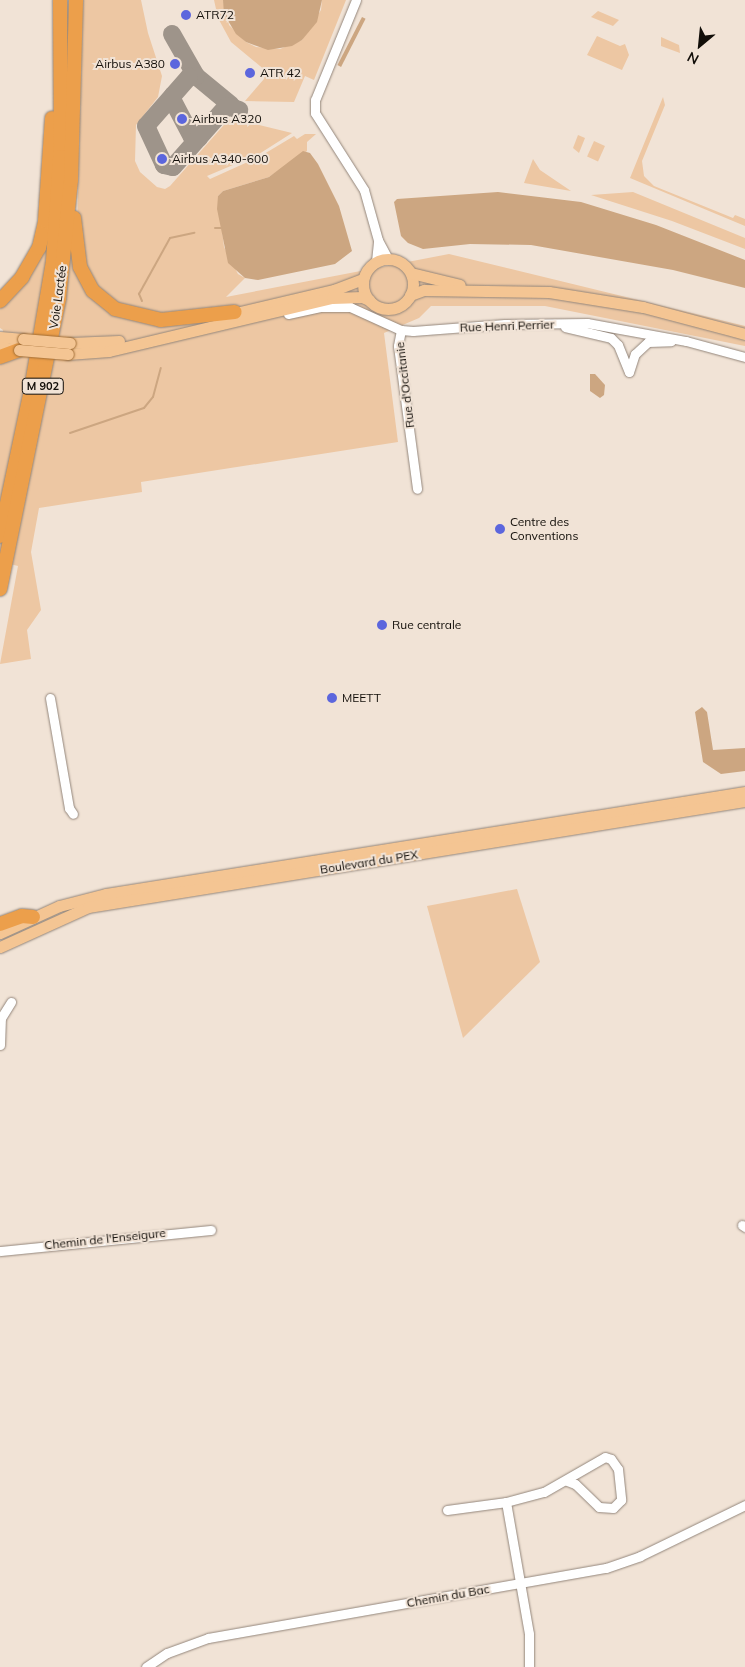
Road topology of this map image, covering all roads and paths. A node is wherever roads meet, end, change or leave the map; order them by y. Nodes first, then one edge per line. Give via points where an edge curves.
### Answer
1 (60, 0) edge
2 (76, 0) edge
3 (356, 0) edge
4 (58, 60) junction
5 (71, 180) junction
6 (378, 240) junction
7 (388, 258) junction
8 (376, 261) junction
9 (411, 273) junction
10 (363, 279) junction
11 (521, 292) junction
12 (410, 295) junction
13 (369, 300) junction
14 (0, 301) edge
15 (235, 312) junction
16 (272, 313) junction
17 (559, 324) junction
18 (401, 330) junction
19 (745, 334) edge
20 (0, 337) edge
21 (21, 345) junction
22 (701, 345) junction
23 (0, 347) edge
24 (69, 349) junction
25 (0, 357) edge
26 (745, 357) edge
27 (417, 489) dead end
28 (10, 490) junction
29 (0, 506) edge
30 (0, 536) edge
31 (0, 589) edge
32 (50, 698) dead end
33 (745, 792) edge
34 (745, 801) edge
35 (73, 814) dead end
36 (33, 917) junction
37 (0, 924) edge
38 (0, 932) edge
39 (0, 947) edge
40 (11, 1002) dead end
41 (0, 1045) edge
42 (211, 1230) dead end
43 (0, 1251) edge
44 (566, 1480) junction
45 (506, 1502) junction
46 (745, 1504) edge
47 (447, 1510) dead end
48 (520, 1583) junction
49 (146, 1667) edge
50 (529, 1667) edge

1 - 4 highway, Voie Lactée / M 902
2 - 5 highway, Voie Lactée / M 902
3 - 6 street via 314,107 318,121 337,144 364,190
4 - 14 highway via 45,221 39,248 22,277
4 - 28 highway, Voie Lactée / M 902 via 60,144 53,262
5 - 15 highway via 75,244 80,267 93,291 115,309 141,318 161,320
5 - 31 highway, Voie Lactée / M 902 via 59,298
6 - 7 street
6 - 8 street
7 - 8 main road
7 - 9 main road via 397,260
8 - 10 main road
9 - 11 main road via 442,283
9 - 12 main road
10 - 13 main road
10 - 15 main road via 334,290
11 - 12 main road via 424,290
11 - 19 main road via 589,297 643,307
12 - 13 main road via 392,309 383,309
13 - 16 main road via 362,297 332,298
15 - 24 main road via 124,341
16 - 18 street, Rue Henri Perrier via 350,307
16 - 24 main road via 109,351
17 - 18 street, Rue Henri Perrier
17 - 22 street, Rue Henri Perrier via 587,323 631,329
17 - 22 street via 610,338 618,345 629,372 636,354 648,342
18 - 27 street, Rue d'Occitanie via 398,346
20 - 21 main road
21 - 23 main road
21 - 24 main road, bridge
21 - 25 highway
22 - 26 street, Rue Henri Perrier
28 - 29 highway via 4,493
28 - 30 highway, Voie Lactée / M 902
32 - 35 street via 69,808
33 - 36 main road, Boulevard du PEX via 106,894 59,906
34 - 39 main road, Boulevard du PEX via 98,906 55,920
36 - 37 highway via 22,916
36 - 38 main road, Boulevard du PEX
40 - 41 street via 1,1018
42 - 43 street, Chemin de l'Enseigure
44 - 44 street via 575,1484 599,1507 613,1508 621,1500 616,1464 605,1457 593,1460
44 - 45 street via 544,1492
45 - 47 street
45 - 48 street
46 - 48 street, Chemin du Bac via 640,1556 606,1568
48 - 49 street, Chemin du Bac via 208,1638 174,1650
48 - 50 street via 530,1646

